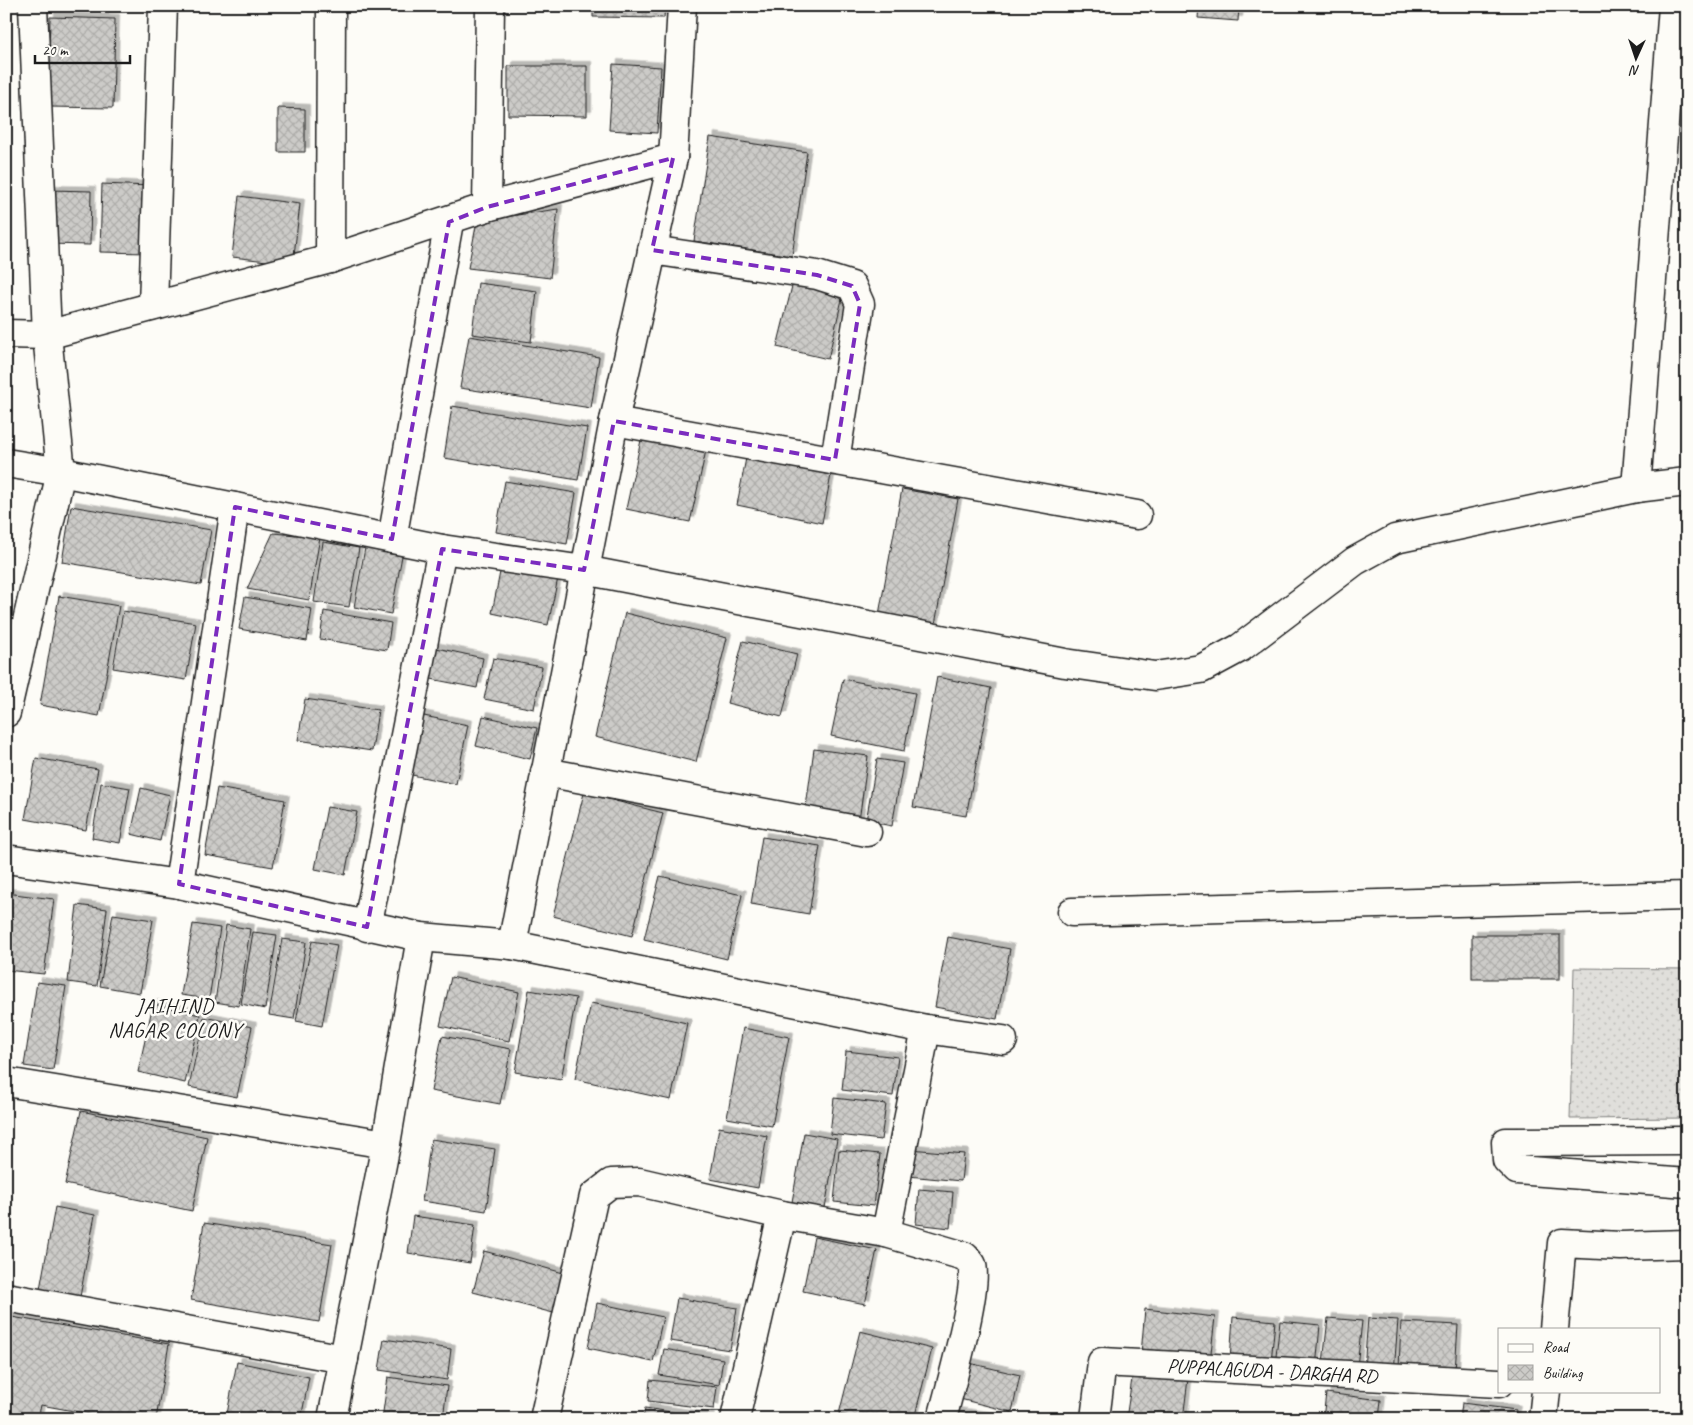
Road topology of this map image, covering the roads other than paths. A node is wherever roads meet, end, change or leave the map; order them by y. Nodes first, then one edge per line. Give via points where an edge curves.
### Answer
1 (33, 6) edge
2 (163, 6) edge
3 (331, 6) edge
4 (490, 6) edge
5 (682, 6) edge
6 (1673, 6) edge
7 (673, 158) junction
8 (488, 207) junction
9 (450, 222) junction
10 (652, 250) junction
11 (330, 259) junction
12 (153, 306) junction
13 (6, 334) edge
14 (47, 335) junction
15 (614, 422) junction
16 (834, 460) junction
17 (6, 463) edge
18 (61, 472) junction
19 (1687, 482) edge
20 (1636, 488) junction
21 (235, 507) junction
22 (1137, 516) dead end
23 (392, 539) junction
24 (442, 549) junction
25 (584, 570) junction
26 (6, 713) edge
27 (545, 772) junction
28 (867, 832) dead end
29 (6, 859) edge
30 (179, 884) junction
31 (1687, 896) edge
32 (1072, 912) dead end
33 (367, 927) junction
34 (420, 937) junction
35 (512, 945) junction
36 (926, 1029) junction
37 (1004, 1040) dead end
38 (6, 1082) edge
39 (1685, 1141) dead end
40 (386, 1144) junction
41 (1687, 1184) edge
42 (782, 1214) junction
43 (886, 1233) junction
44 (1687, 1244) edge
45 (6, 1297) edge
46 (1554, 1328) edge
47 (344, 1359) junction
48 (1498, 1383) edge
49 (1546, 1392) edge
50 (332, 1419) edge
51 (544, 1419) edge
52 (735, 1419) edge
53 (942, 1419) edge
54 (1095, 1419) edge
55 (1543, 1419) edge

1 - 14 street
2 - 12 street
3 - 11 street
4 - 8 street
5 - 7 street
6 - 20 street
7 - 8 street
7 - 10 street
8 - 9 street
9 - 11 street
9 - 23 street
10 - 15 street
10 - 16 street via 817,275 852,286 860,304
11 - 12 street
12 - 14 street
13 - 14 street
14 - 18 street
15 - 16 street
15 - 25 street
16 - 22 street
17 - 18 street
18 - 21 street
18 - 26 street
19 - 20 street
20 - 25 street via 1395,539 1355,561 1240,648 1201,669 1155,676 1064,663
21 - 23 street
21 - 30 street
23 - 24 street
24 - 25 street
24 - 33 street
25 - 27 street
27 - 28 street
27 - 35 street
29 - 30 street
30 - 33 street
31 - 32 street
33 - 34 street
34 - 35 street
34 - 40 street
35 - 36 street
36 - 37 street
36 - 43 street
38 - 40 street
39 - 41 street via 1506,1142 1507,1160 1517,1170
40 - 47 street
42 - 43 street
42 - 51 street via 639,1182 612,1183 594,1196
42 - 52 street
43 - 53 street via 964,1256 972,1264 968,1312
44 - 46 street via 1621,1246 1562,1243
45 - 47 street
47 - 50 street
48 - 54 street, PUPPALAGUDA - DARGHA RD via 1102,1362
49 - 55 street

